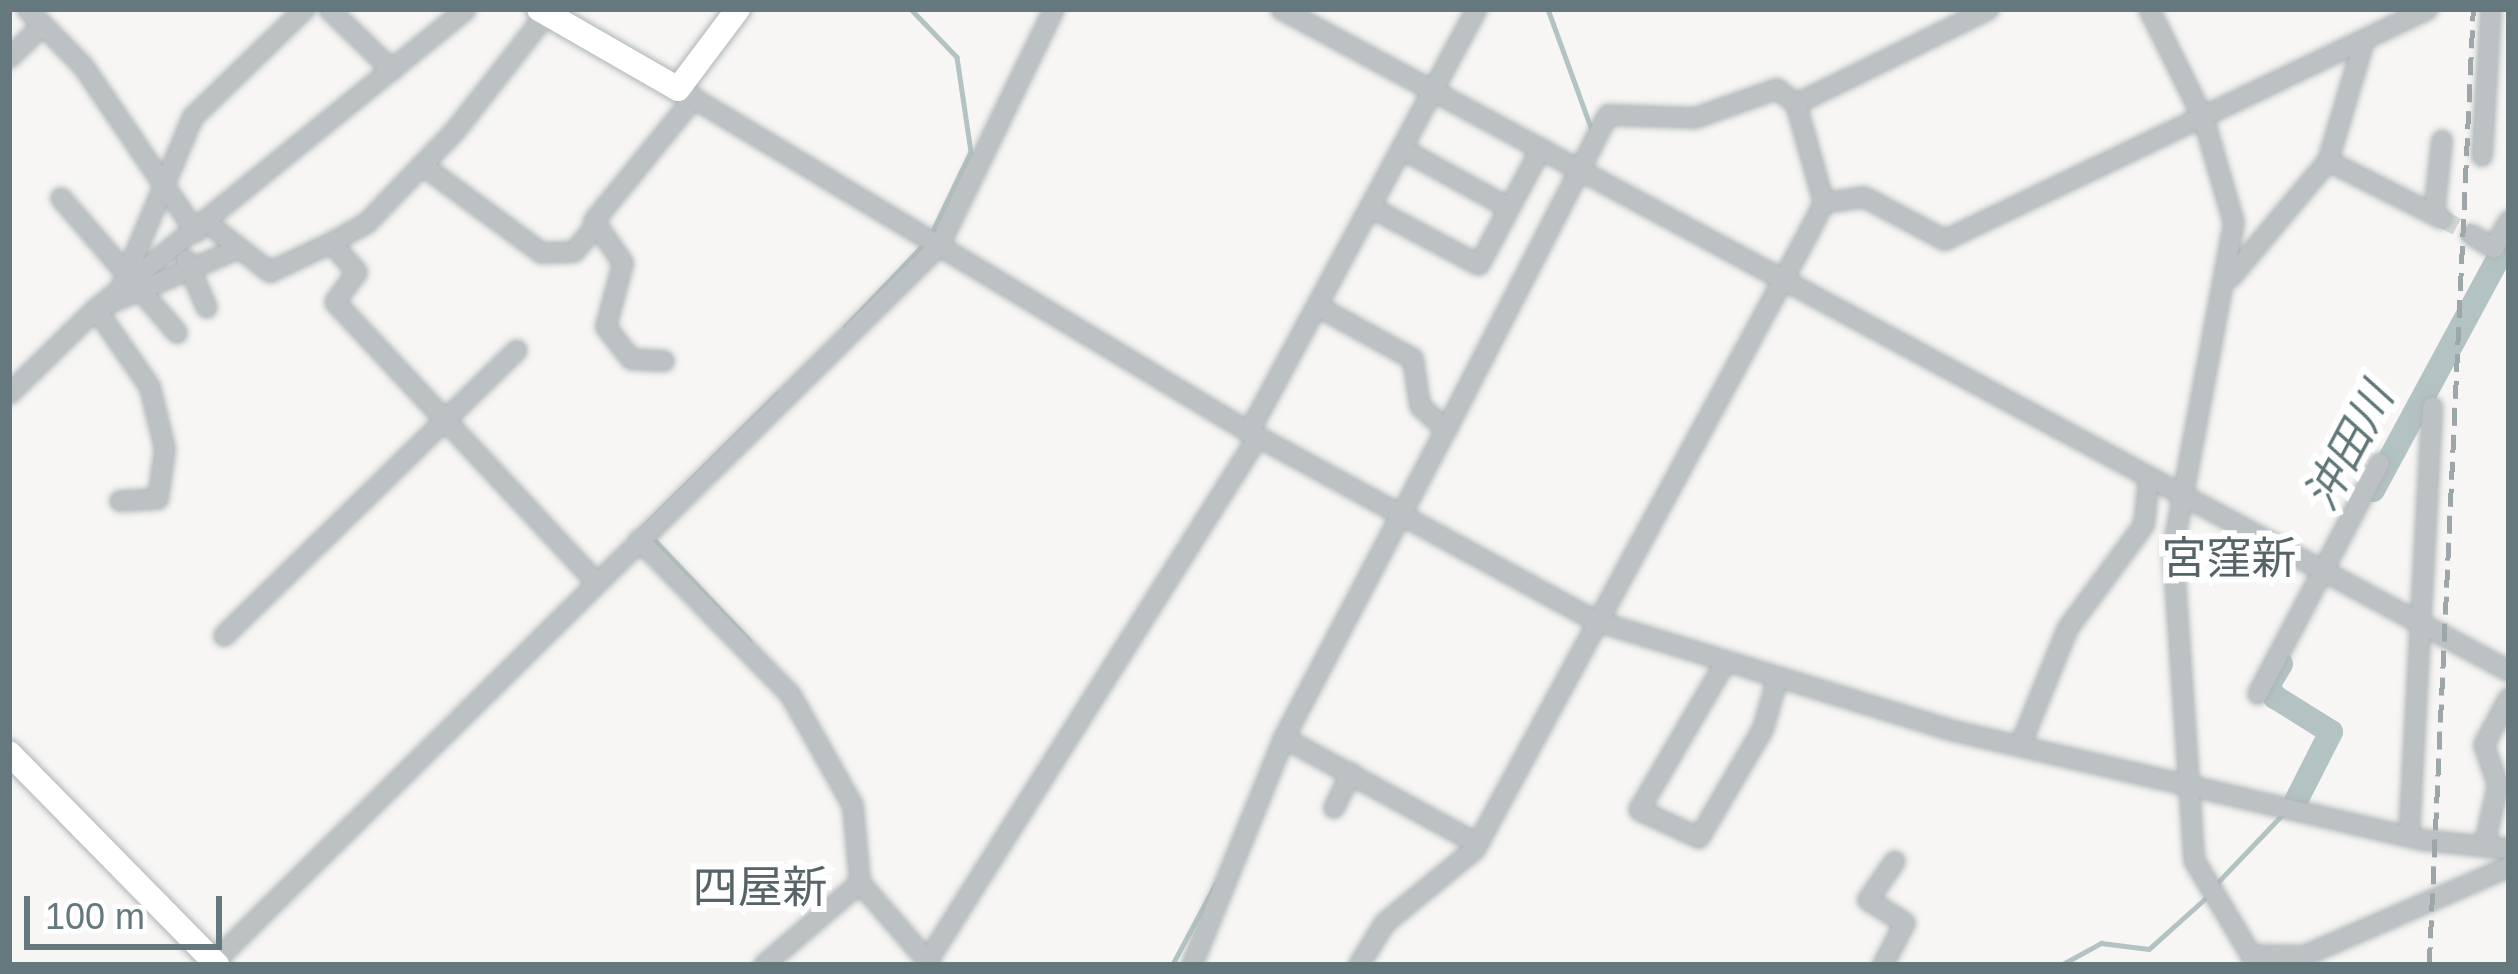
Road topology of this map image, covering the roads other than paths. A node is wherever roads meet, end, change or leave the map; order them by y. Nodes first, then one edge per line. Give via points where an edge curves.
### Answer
1 (27, 9) edge
2 (304, 9) edge
3 (329, 9) edge
4 (466, 9) edge
5 (738, 9) edge
6 (1054, 9) edge
7 (1281, 9) edge
8 (1477, 9) edge
9 (1989, 9) edge
10 (2150, 9) edge
11 (2428, 9) edge
12 (2492, 9) edge
13 (544, 11) edge
14 (43, 25) junction
15 (2363, 41) junction
16 (9, 58) edge
17 (392, 70) junction
18 (1433, 91) junction
19 (686, 93) junction
20 (1796, 104) junction
21 (2204, 120) junction
22 (2442, 140) dead end
23 (1402, 149) junction
24 (1541, 149) junction
25 (2482, 156) dead end
26 (2328, 161) junction
27 (422, 165) junction
28 (1587, 173) junction
29 (160, 187) junction
30 (61, 198) dead end
31 (1824, 203) junction
32 (1370, 207) junction
33 (1509, 208) junction
34 (2509, 221) edge
35 (596, 226) junction
36 (201, 228) junction
37 (2472, 235) dead end
38 (331, 243) junction
39 (179, 245) junction
40 (939, 246) junction
41 (231, 252) junction
42 (190, 269) junction
43 (2231, 277) junction
44 (1783, 279) junction
45 (130, 281) junction
46 (1317, 306) junction
47 (207, 308) dead end
48 (96, 309) junction
49 (177, 333) dead end
50 (517, 350) dead end
51 (664, 361) dead end
52 (9, 394) edge
53 (2432, 407) dead end
54 (442, 424) junction
55 (1446, 430) junction
56 (1253, 434) junction
57 (2380, 463) dead end
58 (2149, 477) junction
59 (2176, 490) junction
60 (120, 502) dead end
61 (1401, 519) junction
62 (639, 540) junction
63 (2321, 568) junction
64 (595, 580) junction
65 (1596, 620) junction
66 (2420, 622) junction
67 (224, 636) dead end
68 (1725, 663) junction
69 (2509, 671) edge
70 (1777, 680) junction
71 (2258, 694) dead end
72 (2509, 698) edge
73 (1284, 738) junction
74 (2020, 746) junction
75 (9, 753) edge
76 (1351, 773) junction
77 (2187, 786) junction
78 (1334, 808) dead end
79 (2409, 837) junction
80 (1478, 844) junction
81 (2484, 847) junction
82 (2509, 849) edge
83 (1895, 861) dead end
84 (2509, 866) edge
85 (860, 883) junction
86 (2253, 960) edge
87 (930, 961) edge
88 (214, 964) edge
89 (764, 965) edge
90 (1192, 965) edge
91 (1359, 965) edge
92 (1883, 965) edge

1 - 14 street
2 - 29 street via 193,117
3 - 17 street
4 - 17 street
5 - 19 main road
6 - 40 street
7 - 18 street
8 - 18 street
9 - 20 street
10 - 21 street
11 - 15 street
12 - 25 street
13 - 19 main road
13 - 27 street
14 - 16 street
14 - 29 street via 83,66
15 - 21 street
15 - 26 street
17 - 36 street
18 - 23 street
18 - 24 street
19 - 35 street
19 - 40 street
20 - 28 street via 1778,88 1695,118 1608,115
20 - 31 street
21 - 31 street via 1937,242 1864,197
21 - 43 street via 2229,186
22 - 26 street via 2438,216
23 - 32 street
23 - 33 street
24 - 28 street
24 - 33 street
26 - 43 street
27 - 35 street via 542,253 574,251
27 - 38 street via 367,223
28 - 44 street
28 - 55 street
29 - 36 street
29 - 45 street
30 - 45 street
31 - 44 street
32 - 33 street via 1479,265
32 - 46 street
34 - 37 street via 2494,248
35 - 51 street via 623,262 606,327 631,359
36 - 39 street
36 - 41 street
38 - 41 street via 270,272
38 - 54 street via 357,272 335,302
39 - 42 street
39 - 45 street
40 - 56 street
40 - 62 street
41 - 42 street
42 - 45 street
42 - 47 street
43 - 59 street
44 - 58 street
44 - 65 street
45 - 48 street
45 - 49 street
46 - 55 street via 1413,359 1420,406
46 - 56 street
48 - 52 street
48 - 60 street via 150,387 165,449 158,499
50 - 54 street
53 - 66 street
54 - 64 street
54 - 67 street
55 - 61 street
56 - 61 street
56 - 87 street
57 - 63 street
58 - 59 street
58 - 74 street via 2144,525 2068,628
59 - 63 street
59 - 77 street
61 - 65 street
61 - 73 street
62 - 64 street
62 - 85 street via 790,694 853,806
63 - 66 street
63 - 71 street
64 - 88 street
65 - 68 street
65 - 80 street
66 - 69 street
66 - 79 street
68 - 70 street
68 - 70 street via 1639,810 1699,838 1763,729
70 - 74 street
72 - 81 street via 2485,746 2498,785
73 - 76 street
73 - 90 street via 1248,848
74 - 77 street
75 - 88 main road
76 - 78 street
76 - 80 street
77 - 79 street
77 - 86 street via 2209,892
79 - 81 street
80 - 91 street via 1385,923
81 - 82 street
83 - 92 street via 1868,900 1906,923
84 - 86 street via 2304,956
85 - 87 street
85 - 89 street

